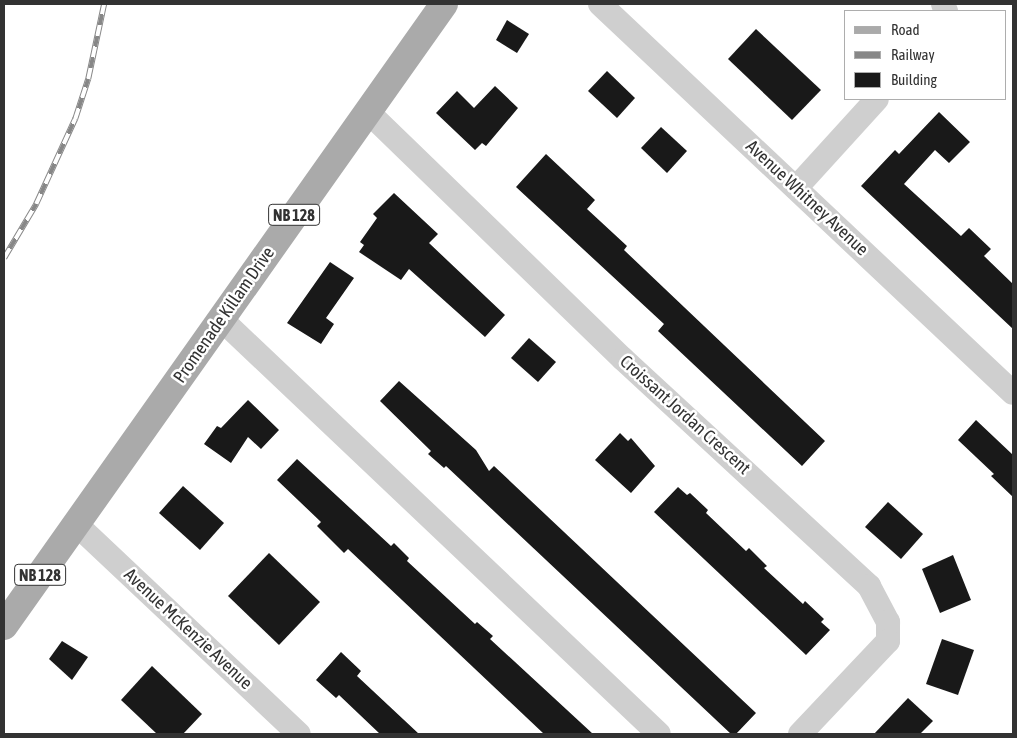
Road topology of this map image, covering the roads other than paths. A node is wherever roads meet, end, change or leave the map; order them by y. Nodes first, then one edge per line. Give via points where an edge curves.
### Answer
1 (444, 4) edge
2 (600, 4) edge
3 (876, 100) edge
4 (367, 112) junction
5 (796, 188) junction
6 (221, 319) junction
7 (1013, 392) edge
8 (76, 524) junction
9 (4, 626) edge
10 (299, 734) edge
11 (658, 734) edge
12 (800, 734) edge

1 - 4 main road, Promenade Killam Drive / NB 128
2 - 5 street, Avenue Whitney Avenue
3 - 5 street
4 - 6 main road, Promenade Killam Drive / NB 128
4 - 12 street, Croissant Jordan Crescent via 623,359 869,586 888,622 888,641
5 - 7 street, Avenue Whitney Avenue
6 - 8 main road, Promenade Killam Drive / NB 128
6 - 11 street
8 - 9 main road, Promenade Killam Drive / NB 128
8 - 10 street, Avenue McKenzie Avenue

